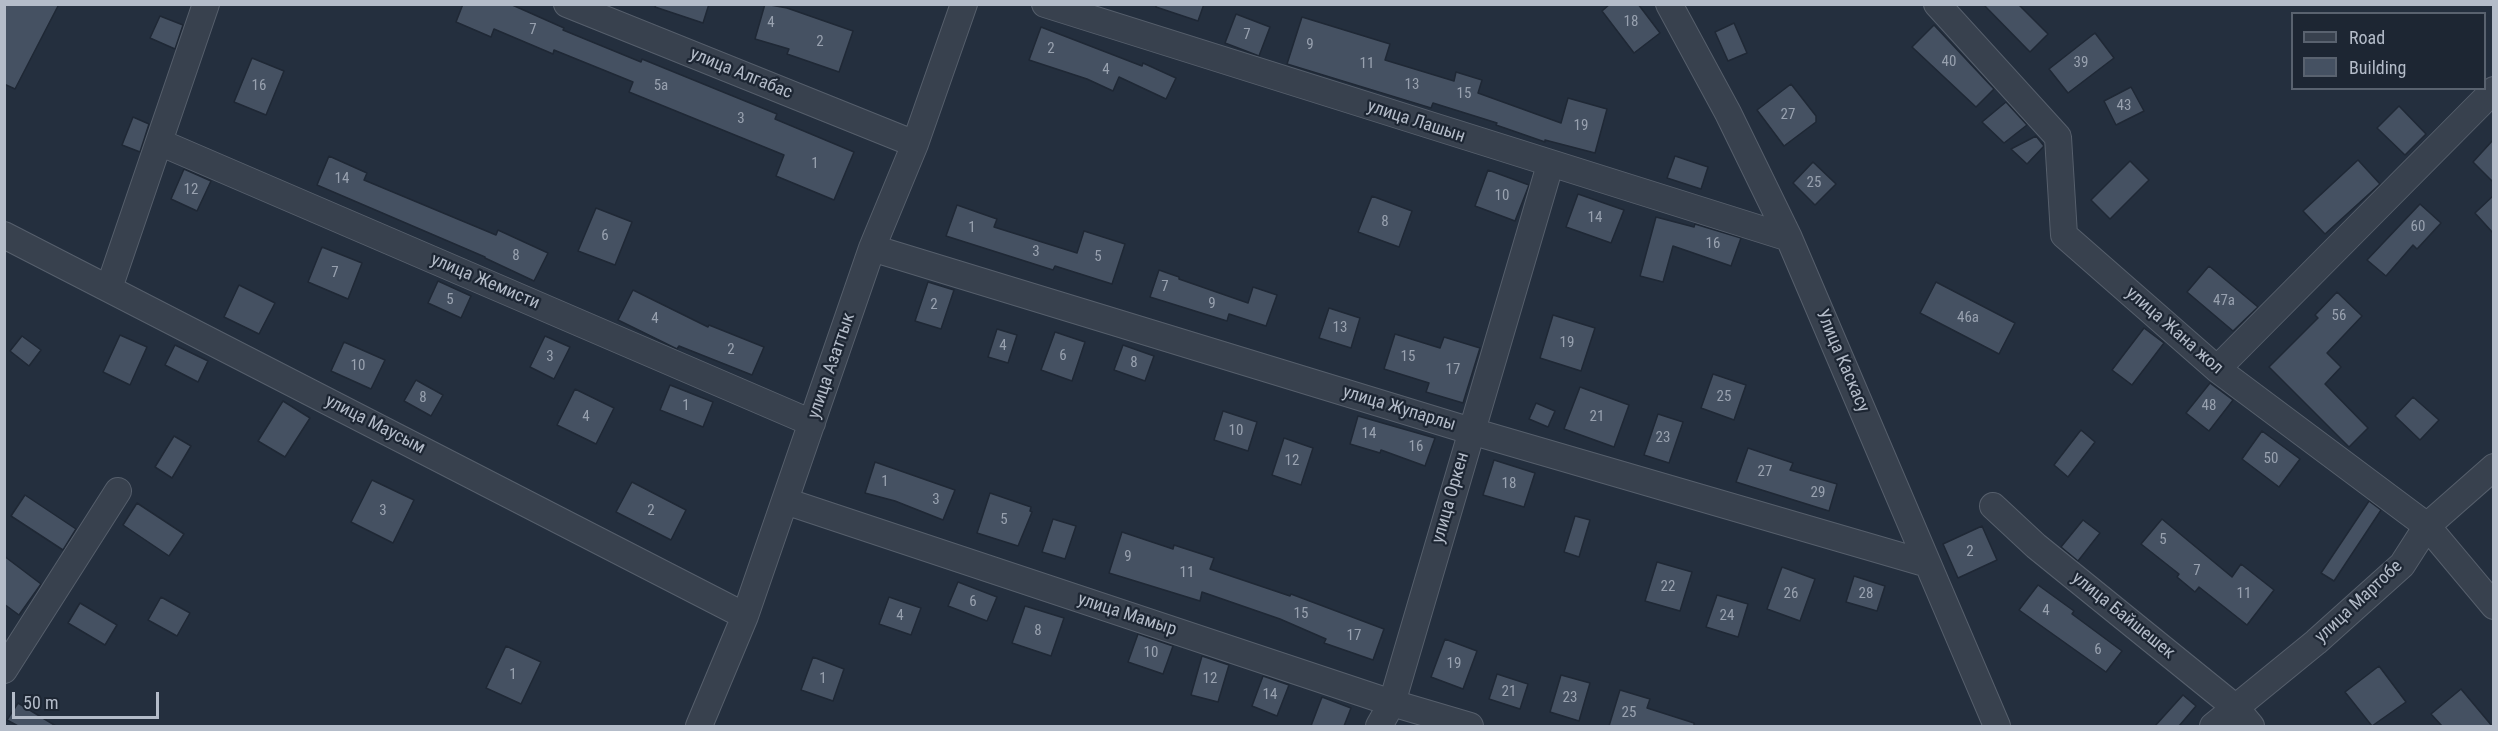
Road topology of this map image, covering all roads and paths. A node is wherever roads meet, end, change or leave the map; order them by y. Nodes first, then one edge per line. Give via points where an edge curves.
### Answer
1 (206, 4) edge
2 (567, 4) edge
3 (964, 4) edge
4 (1045, 4) edge
5 (1669, 4) edge
6 (1937, 4) edge
7 (2493, 90) edge
8 (159, 142) junction
9 (915, 144) junction
10 (1551, 165) junction
11 (4, 235) edge
12 (1789, 238) junction
13 (872, 248) junction
14 (109, 288) junction
15 (2217, 369) junction
16 (812, 423) junction
17 (1471, 431) junction
18 (2493, 467) edge
19 (118, 491) dead end
20 (785, 501) junction
21 (1993, 506) dead end
22 (2427, 526) junction
23 (1928, 564) junction
24 (2493, 606) edge
25 (745, 616) junction
26 (4, 670) edge
27 (1392, 703) junction
28 (2244, 717) edge
29 (699, 726) edge
30 (1379, 726) edge
31 (1470, 726) edge
32 (1997, 726) edge
33 (2213, 726) edge

1 - 8 street
2 - 9 street, улица Алгабас
3 - 9 street, улица Азаттык
4 - 10 street, улица Лашын
5 - 12 street, Улица Каскасу
6 - 15 street, улица Жана жол via 2058,137 2064,235
7 - 15 street
8 - 14 street
8 - 16 street, улица Жемисти
9 - 13 street, улица Азаттык
10 - 12 street, улица Лашын
10 - 17 street, улица Оркен
11 - 14 street, улица Маусым
12 - 23 street, Улица Каскасу
13 - 16 street, улица Азаттык
13 - 17 street, улица Жупарлы
14 - 25 street, улица Маусым
15 - 22 street, улица Жана жол
16 - 20 street, улица Азаттык
17 - 23 street, улица Жупарлы
17 - 27 street, улица Оркен
18 - 22 street, улица Мартобе
19 - 26 street
20 - 25 street, улица Азаттык
20 - 27 street, улица Мамыр
21 - 28 street, улица Байшешек
22 - 24 street, улица Жана жол
22 - 28 street, улица Мартобе via 2402,565 2316,642
23 - 32 street, Улица Каскасу
25 - 29 street, улица Азаттык
27 - 30 street, улица Оркен
27 - 31 street, улица Мамыр
28 - 33 street, улица Мартобе

